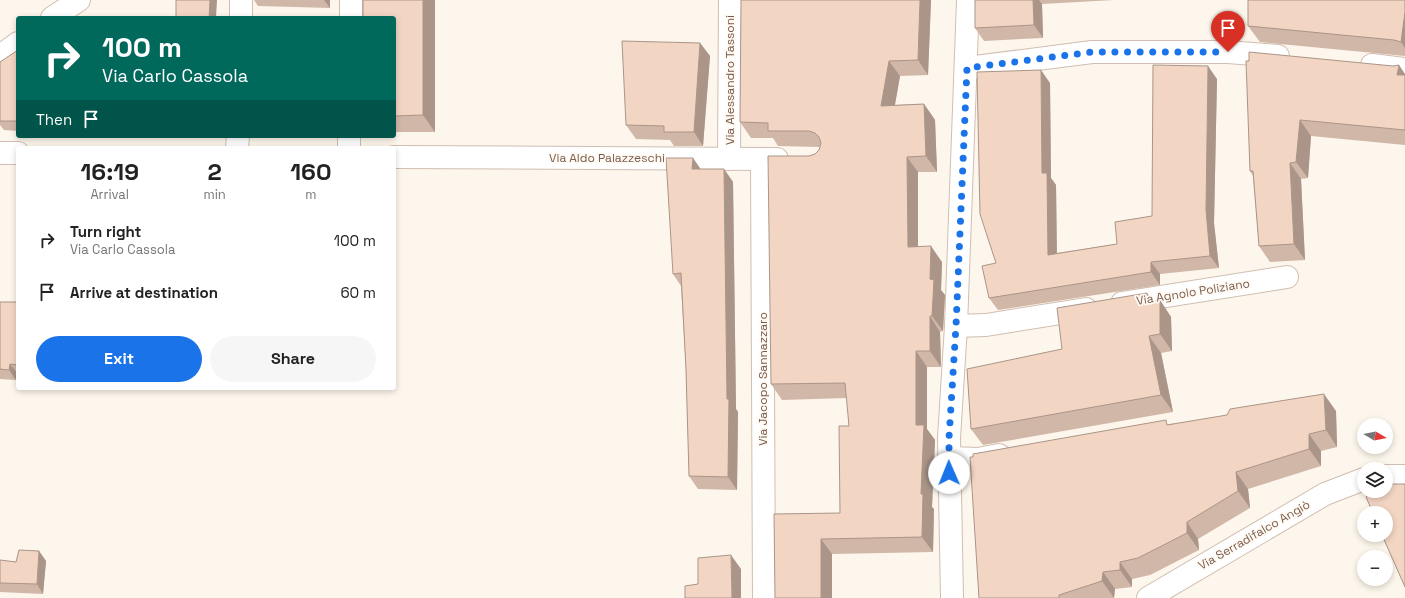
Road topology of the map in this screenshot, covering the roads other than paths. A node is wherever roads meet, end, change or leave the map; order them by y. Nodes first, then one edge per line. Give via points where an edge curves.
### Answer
1 (79, 0) edge
2 (241, 0) edge
3 (351, 0) edge
4 (730, 0) edge
5 (968, 0) edge
6 (55, 16) edge
7 (241, 16) edge
8 (351, 16) edge
9 (16, 44) edge
10 (0, 56) edge
11 (1297, 58) edge
12 (1351, 63) edge
13 (967, 68) junction
14 (1405, 69) edge
15 (0, 153) edge
16 (16, 153) edge
17 (396, 157) edge
18 (730, 159) junction
19 (798, 159) edge
20 (762, 160) junction
21 (1287, 277) dead end
22 (956, 326) junction
23 (1017, 452) edge
24 (949, 458) junction
25 (1393, 476) edge
26 (1405, 476) edge
27 (1357, 482) edge
28 (764, 598) edge
29 (952, 598) edge
30 (1148, 598) edge

1 - 6 street
2 - 7 street
3 - 8 street
4 - 18 street, Via Alessandro Tassoni
5 - 13 street
9 - 10 street
11 - 13 street via 1228,52 1092,52
12 - 14 street
13 - 22 street
15 - 16 street
17 - 18 street, Via Aldo Palazzeschi
18 - 20 street, Via Aldo Palazzeschi
19 - 20 street, Via Aldo Palazzeschi
20 - 28 street, Via Jacopo Sannazzaro
21 - 22 street, Via Agnolo Poliziano via 986,325
22 - 24 street
23 - 24 street via 978,459
24 - 29 street
25 - 26 street
27 - 30 street, Via Serradifalco Angiò via 1325,494

